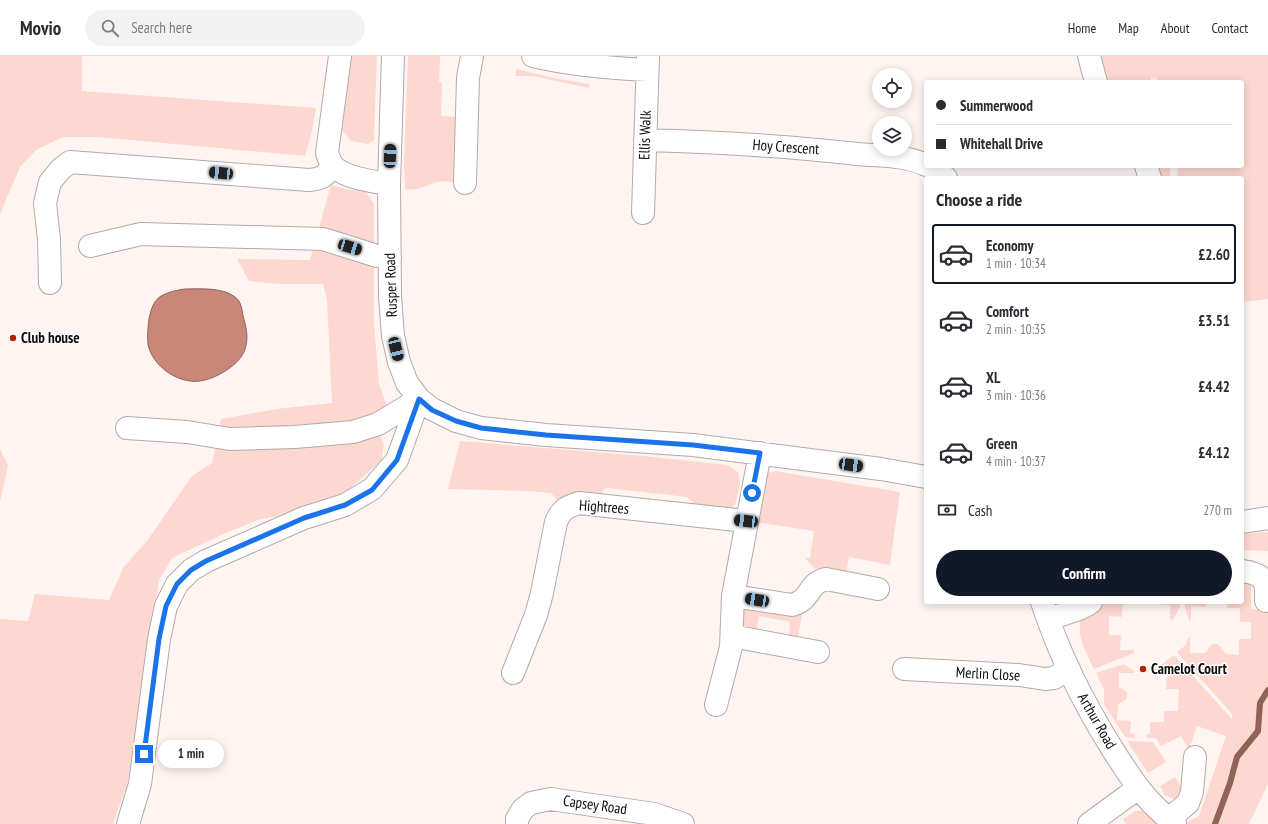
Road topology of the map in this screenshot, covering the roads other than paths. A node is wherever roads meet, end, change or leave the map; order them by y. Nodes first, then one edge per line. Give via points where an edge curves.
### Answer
1 (340, 56) edge
2 (393, 56) edge
3 (472, 56) edge
4 (533, 56) edge
5 (1090, 56) edge
6 (647, 63) edge
7 (1096, 80) edge
8 (645, 140) junction
9 (924, 164) edge
10 (333, 166) junction
11 (931, 168) edge
12 (943, 176) edge
13 (465, 183) dead end
14 (389, 184) junction
15 (644, 213) dead end
16 (90, 246) dead end
17 (390, 257) junction
18 (50, 283) dead end
19 (419, 399) junction
20 (127, 428) dead end
21 (760, 453) junction
22 (924, 477) edge
23 (1268, 518) edge
24 (746, 521) junction
25 (1244, 522) edge
26 (1244, 571) edge
27 (878, 589) dead end
28 (733, 596) junction
29 (1266, 601) dead end
30 (1088, 604) edge
31 (1045, 611) edge
32 (732, 636) junction
33 (818, 652) dead end
34 (1069, 668) junction
35 (904, 669) dead end
36 (513, 673) dead end
37 (716, 705) dead end
38 (1195, 757) dead end
39 (1138, 788) junction
40 (1172, 822) edge
41 (128, 824) edge
42 (517, 824) edge
43 (683, 824) edge
44 (1089, 824) edge

1 - 10 street via 327,153
2 - 14 street, Rusper Road
3 - 13 street via 468,78
4 - 6 street via 585,66
5 - 7 street
6 - 8 street, Ellis Walk
8 - 9 street, Hoy Crescent via 794,147 896,158
8 - 15 street, Ellis Walk
10 - 14 street via 352,176
10 - 18 street via 324,177 309,180 70,162 50,182 46,203
11 - 12 street, Hoy Crescent
14 - 17 street, Rusper Road
16 - 17 street via 141,234 322,239 377,256
17 - 19 street, Rusper Road via 393,336 407,383
19 - 20 street via 378,424 353,432 295,437 230,438
19 - 21 street, Rusper Road via 432,410 456,421 481,428
19 - 41 street via 397,460 372,490 345,505 304,518 206,561 191,570 177,584 166,606 158,646 140,784
21 - 22 street, Rusper Road
21 - 24 street
23 - 25 street
24 - 28 street
24 - 36 street, Hightrees via 579,503 569,506 560,513 556,522 536,615
26 - 29 street via 1260,576 1265,582
27 - 28 street via 826,579 813,585 805,599 792,605
28 - 32 street
30 - 31 street via 1077,609
31 - 34 street, Arthur Road
32 - 33 street
32 - 37 street
34 - 35 street, Merlin Close via 1054,678 1045,680 1020,674
34 - 39 street, Arthur Road via 1093,718
38 - 40 street via 1192,792 1188,803
39 - 40 street, Arthur Road via 1150,803
39 - 44 street
42 - 43 street, Capsey Road via 523,809 531,803 551,800 654,814

